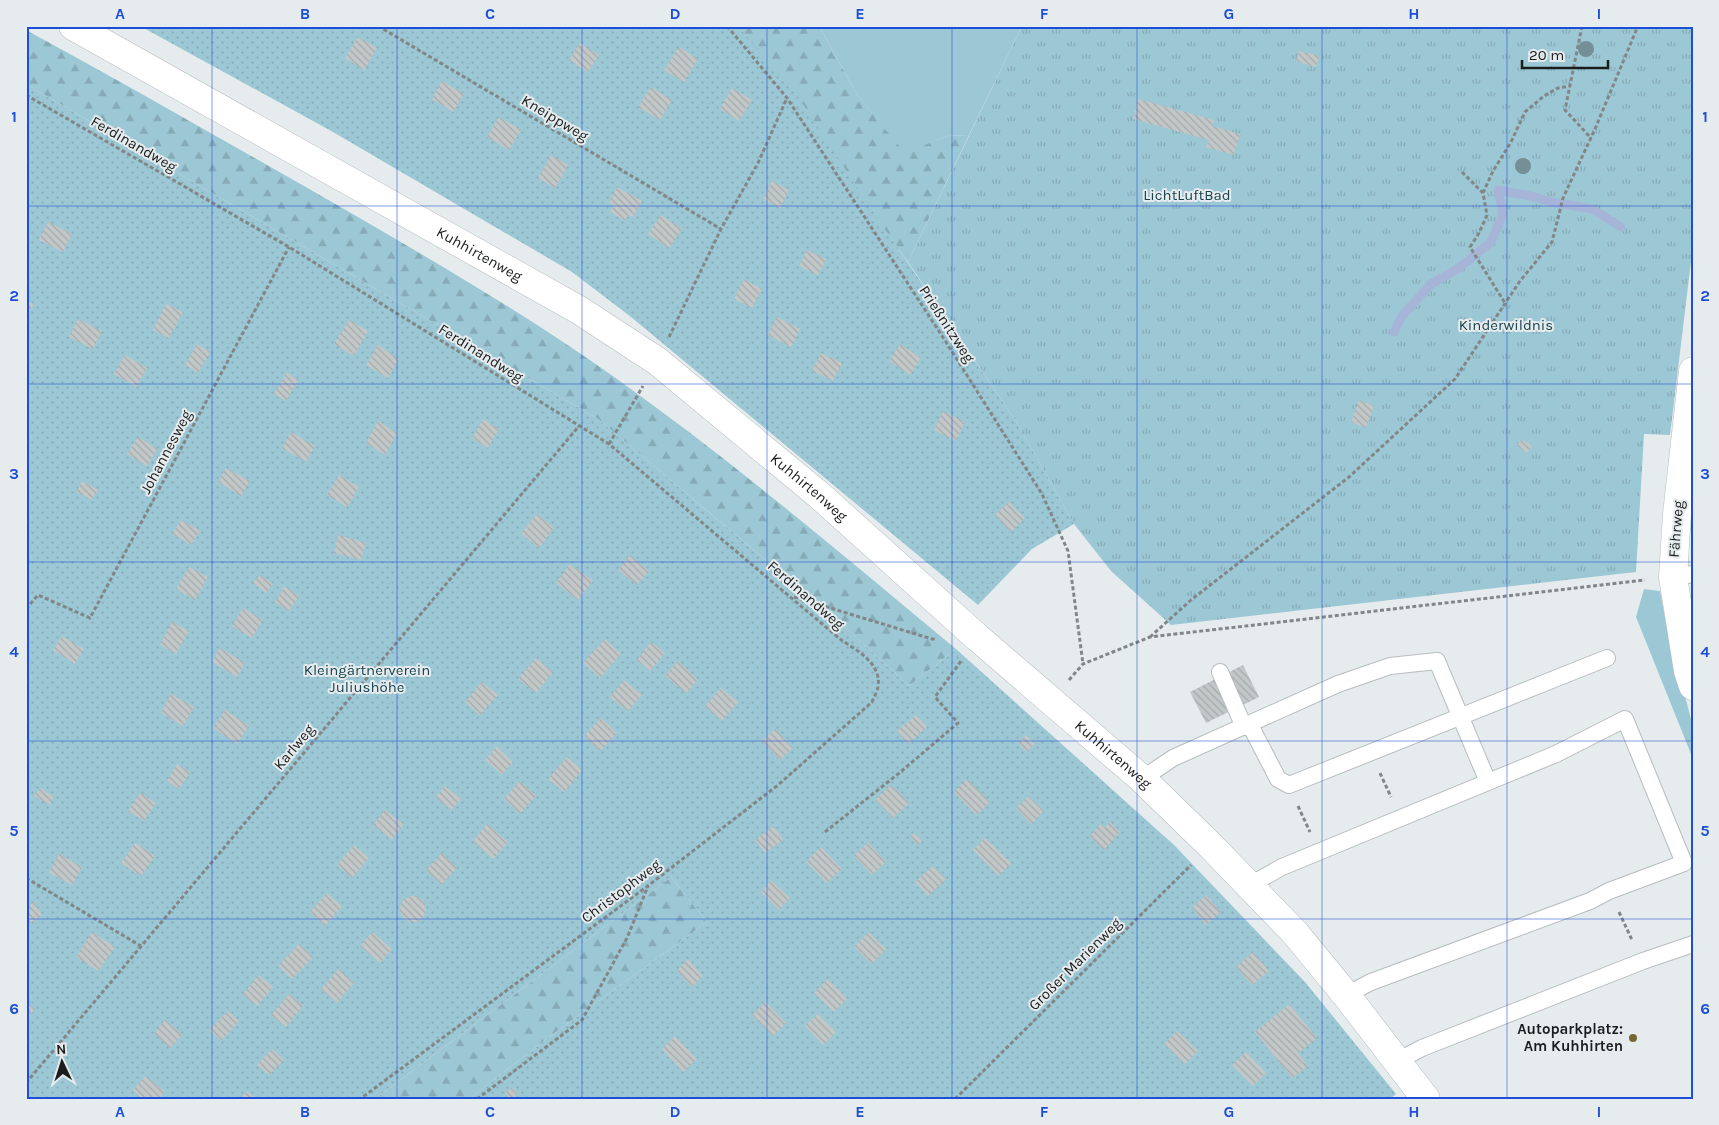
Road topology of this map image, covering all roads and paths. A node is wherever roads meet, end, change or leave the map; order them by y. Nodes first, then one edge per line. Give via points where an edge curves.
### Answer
1 (74, 26) edge
2 (378, 26) edge
3 (726, 26) edge
4 (1582, 26) edge
5 (1638, 26) edge
6 (1570, 86) junction
7 (26, 96) edge
8 (787, 98) junction
9 (1591, 138) junction
10 (1462, 172) dead end
11 (1483, 193) junction
12 (721, 229) junction
13 (289, 247) junction
14 (1505, 303) junction
15 (657, 361) junction
16 (1693, 371) edge
17 (579, 426) junction
18 (609, 444) junction
19 (1683, 576) edge
20 (791, 596) junction
21 (26, 609) edge
22 (1150, 636) junction
23 (978, 638) junction
24 (1607, 658) dead end
25 (1083, 664) junction
26 (1220, 672) dead end
27 (878, 685) joint
28 (1693, 686) edge
29 (1050, 700) junction
30 (1461, 716) junction
31 (1247, 726) junction
32 (1370, 752) junction
33 (1142, 779) junction
34 (1488, 782) junction
35 (1289, 784) junction
36 (1401, 818) junction
37 (824, 832) dead end
38 (1211, 846) junction
39 (1318, 852) junction
40 (26, 878) edge
41 (1250, 884) junction
42 (649, 885) junction
43 (1609, 891) junction
44 (1693, 944) edge
45 (141, 946) junction
46 (1642, 961) junction
47 (1346, 995) junction
48 (1397, 1061) junction
49 (26, 1083) edge
50 (360, 1099) edge
51 (477, 1099) edge
52 (956, 1099) edge
53 (1426, 1099) edge

1 - 15 street, Kuhhirtenweg via 579,310
2 - 12 path, Kneippweg
3 - 8 path, Prießnitzweg
4 - 6 path
5 - 9 path
6 - 9 path via 1565,110
6 - 11 path via 1544,96 1525,112
7 - 13 path, Ferdinandweg
8 - 12 path via 758,163
8 - 25 path, Prießnitzweg via 1042,494 1068,551
9 - 14 path via 1563,198 1552,242
10 - 11 path
11 - 14 path via 1487,215 1470,247
12 - 15 path
13 - 17 path, Ferdinandweg
13 - 21 path, Johannesweg via 90,618 38,595
14 - 22 path via 1455,379 1349,477 1191,600
15 - 18 path
15 - 23 street, Kuhhirtenweg via 820,495
16 - 19 street, Fährweg via 1677,514
17 - 18 path, Ferdinandweg
17 - 45 path, Karlweg
18 - 20 path, Ferdinandweg
19 - 22 path
19 - 28 street, Fährweg via 1688,671
20 - 23 path via 932,639
20 - 27 path, Ferdinandweg via 840,639 870,659
22 - 25 path
23 - 29 street, Kuhhirtenweg
23 - 37 path via 935,697 958,723
24 - 30 lane
25 - 29 path
26 - 31 lane
27 - 42 path, Christophweg via 872,702 843,729 778,785
29 - 33 street, Kuhhirtenweg
30 - 31 lane via 1437,660 1390,666 1338,684
30 - 32 lane
30 - 34 lane
31 - 33 lane via 1173,758
31 - 35 lane via 1278,778
32 - 35 lane
32 - 36 path
33 - 38 street, Kuhhirtenweg
34 - 36 lane
34 - 43 lane via 1556,754 1625,719 1684,863
35 - 39 path
36 - 39 lane
38 - 41 street, Kuhhirtenweg
38 - 52 path, Großer Marienweg
39 - 41 lane
40 - 45 path
41 - 47 street, Kuhhirtenweg
42 - 50 path, Christophweg
42 - 51 path via 628,938 582,1020
43 - 46 path
43 - 47 lane via 1590,901 1371,982
44 - 46 lane
45 - 49 path, Karlweg
46 - 48 lane via 1422,1048
47 - 48 street, Kuhhirtenweg
48 - 53 street, Kuhhirtenweg

